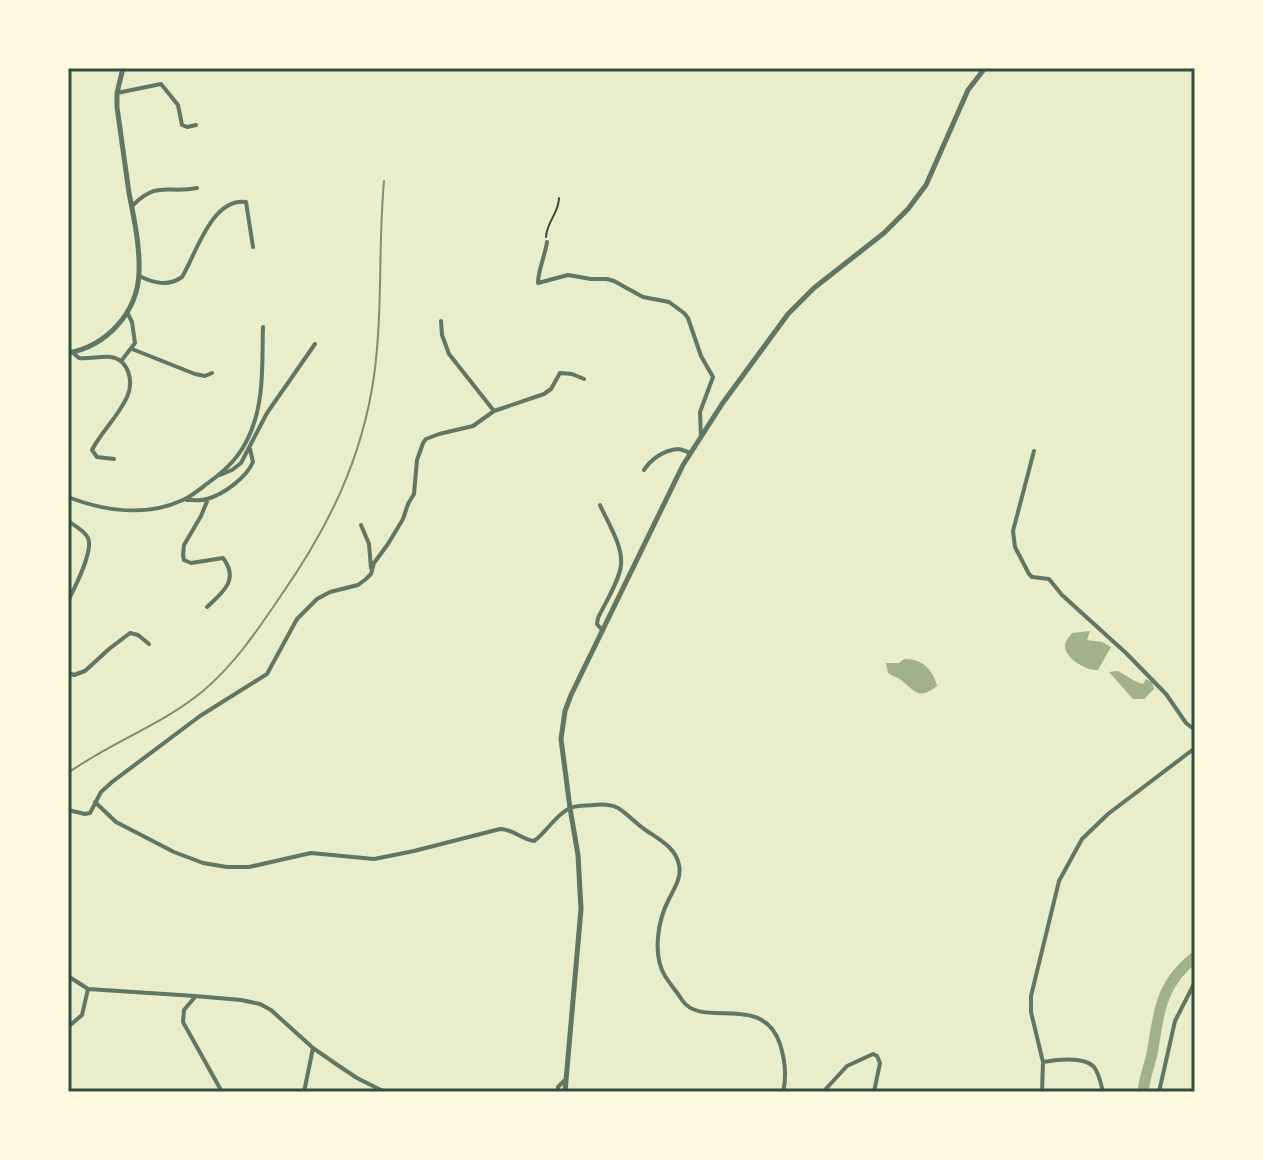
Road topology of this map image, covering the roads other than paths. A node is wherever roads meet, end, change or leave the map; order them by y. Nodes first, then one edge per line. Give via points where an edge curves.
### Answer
1 (123, 68) edge
2 (985, 68) edge
3 (117, 93) junction
4 (196, 125) dead end
5 (197, 188) dead end
6 (132, 206) junction
7 (547, 242) road end
8 (253, 247) dead end
9 (139, 276) junction
10 (127, 312) junction
11 (441, 321) dead end
12 (263, 327) dead end
13 (315, 344) dead end
14 (132, 349) junction
15 (70, 353) edge
16 (121, 360) junction
17 (212, 373) dead end
18 (584, 379) dead end
19 (494, 411) junction
20 (701, 437) junction
21 (250, 449) junction
22 (1034, 451) dead end
23 (691, 453) junction
24 (114, 459) dead end
25 (644, 470) dead end
26 (218, 475) junction
27 (68, 497) edge
28 (208, 499) junction
29 (184, 500) junction
30 (600, 505) dead end
31 (68, 521) edge
32 (361, 525) dead end
33 (371, 574) junction
34 (68, 601) edge
35 (207, 607) dead end
36 (603, 631) junction
37 (149, 644) dead end
38 (68, 673) edge
39 (1195, 730) edge
40 (1195, 748) edge
41 (95, 802) junction
42 (570, 808) junction
43 (68, 810) edge
44 (68, 976) edge
45 (1195, 982) edge
46 (88, 989) junction
47 (195, 996) junction
48 (68, 1027) edge
49 (313, 1048) junction
50 (1043, 1062) junction
51 (565, 1080) junction
52 (222, 1092) edge
53 (304, 1092) edge
54 (385, 1092) edge
55 (558, 1092) edge
56 (565, 1092) edge
57 (783, 1092) edge
58 (823, 1092) edge
59 (874, 1092) edge
60 (1042, 1092) edge
61 (1103, 1092) edge
62 (1159, 1092) edge

1 - 3 street
2 - 20 street via 968,90 915,200 896,223 788,314
3 - 4 street via 161,84 178,105 182,125
3 - 6 street
5 - 6 street via 160,188
6 - 9 street
7 - 20 street via 538,283 568,275 614,281 643,297 669,302 688,318 713,377 700,412
8 - 9 street via 246,202 235,202 210,222 176,282
9 - 10 street
10 - 14 street via 134,332
10 - 15 street via 102,339
11 - 19 street via 449,354
12 - 26 street via 256,419 238,457
13 - 21 street via 267,413
14 - 16 street
14 - 17 street via 195,374
15 - 16 street
16 - 24 street via 129,375 127,398 92,450 97,457
18 - 19 street via 560,373 544,394
19 - 33 street via 473,426 426,439 417,460 414,494
20 - 23 street
21 - 26 street via 237,467
21 - 28 street via 249,471
22 - 39 street via 1013,531 1029,574 1049,579 1166,694
23 - 25 street via 677,449 656,457
23 - 36 street
26 - 29 street
27 - 29 street via 95,507 133,511
28 - 29 street
28 - 35 street via 183,555 191,563 223,558 228,565 227,587
30 - 36 street via 621,564 598,618
31 - 34 street via 88,537 89,546
32 - 33 street
33 - 41 street via 358,585 317,599 297,619 267,674 200,716 112,782
36 - 42 street via 571,695 562,727
37 - 38 street via 130,633 85,671
40 - 50 street via 1091,829 1059,881 1031,996
41 - 42 street via 116,822 174,852 227,867 311,853 374,859 500,829 534,841
41 - 43 street via 90,813
42 - 51 street via 581,909
42 - 57 street via 612,805 675,854 679,878 659,935 665,976 688,1008 744,1014 774,1031 785,1068
44 - 46 street
45 - 62 street via 1175,1021
46 - 47 street
46 - 48 street via 82,1015
47 - 49 street via 260,1004
47 - 52 street via 184,1010 183,1022
49 - 53 street
49 - 54 street
50 - 60 street
50 - 61 street via 1088,1063
51 - 55 street
51 - 56 street
58 - 59 street via 847,1066 873,1054 880,1063

